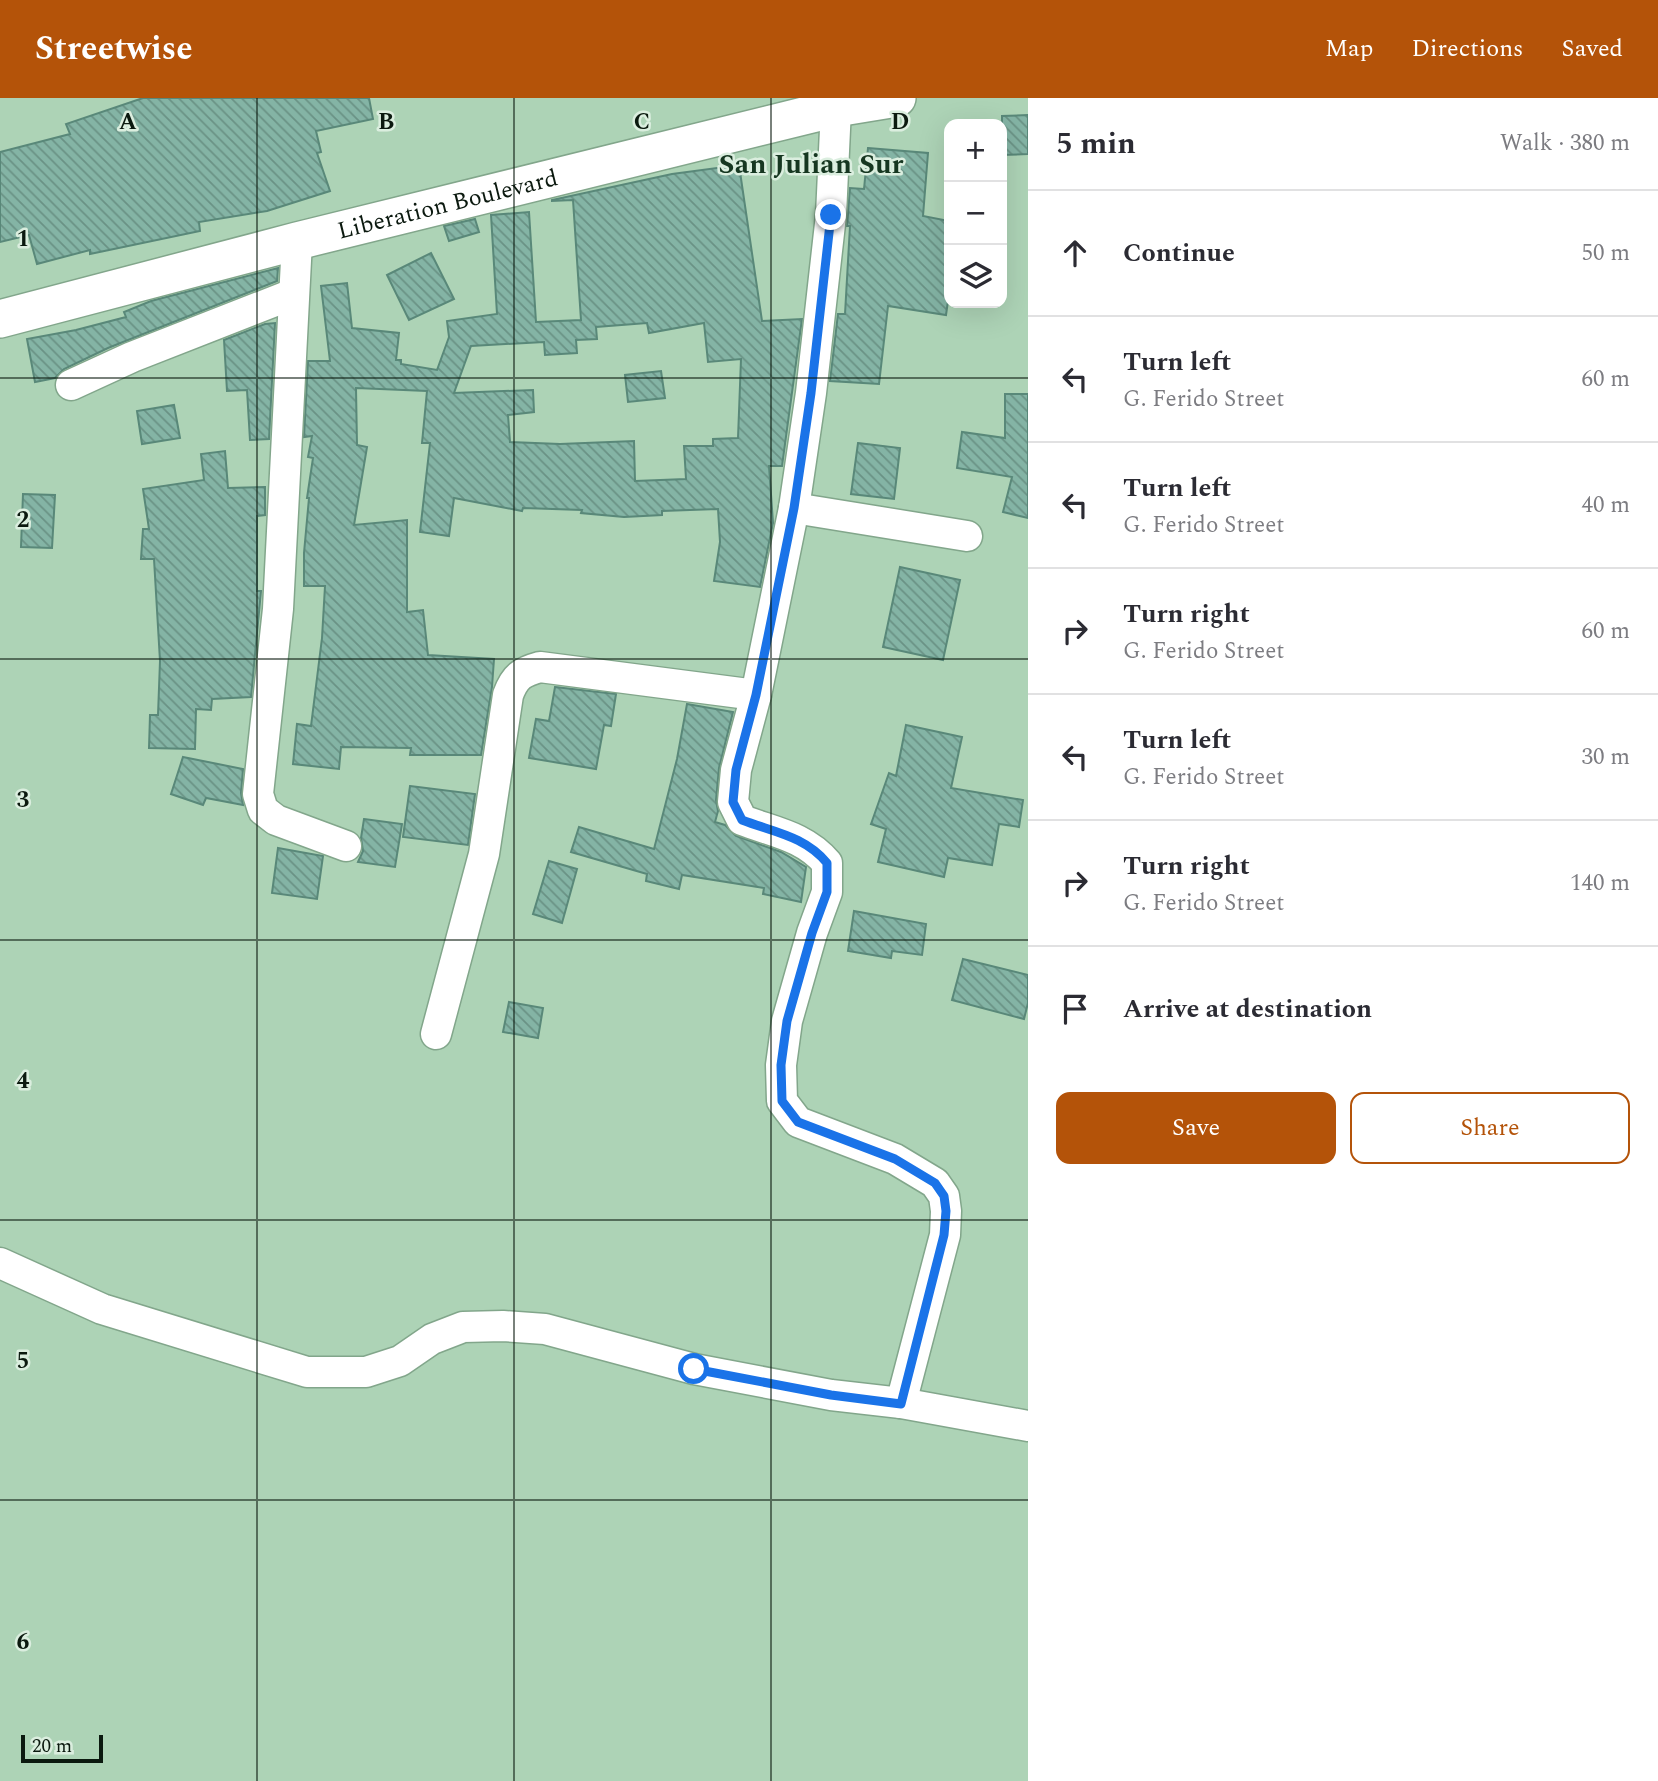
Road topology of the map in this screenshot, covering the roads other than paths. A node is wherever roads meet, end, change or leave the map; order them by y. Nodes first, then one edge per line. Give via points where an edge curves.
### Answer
1 (897, 98) edge
2 (852, 103) edge
3 (296, 241) junction
4 (293, 294) junction
5 (0, 319) edge
6 (71, 385) dead end
7 (794, 508) junction
8 (967, 536) dead end
9 (756, 695) junction
10 (346, 846) dead end
11 (436, 1034) dead end
12 (0, 1263) edge
13 (901, 1404) junction
14 (1028, 1426) edge

1 - 2 street, Liberation Boulevard
2 - 3 street, Liberation Boulevard
2 - 7 street via 831,215
3 - 4 street
3 - 5 street, Liberation Boulevard
4 - 6 street
4 - 10 street via 278,609 258,794 263,810 275,820
7 - 8 street
7 - 9 street
9 - 11 street via 540,667 522,672 513,681 484,854
9 - 13 street via 736,770 733,802 742,820 816,850 827,863 829,877 787,1021 782,1101 798,1122 895,1159 935,1183 944,1196 944,1235
12 - 13 street via 102,1309 307,1372 366,1373 400,1361 432,1339 463,1327 503,1326 545,1329 694,1369
13 - 14 street

